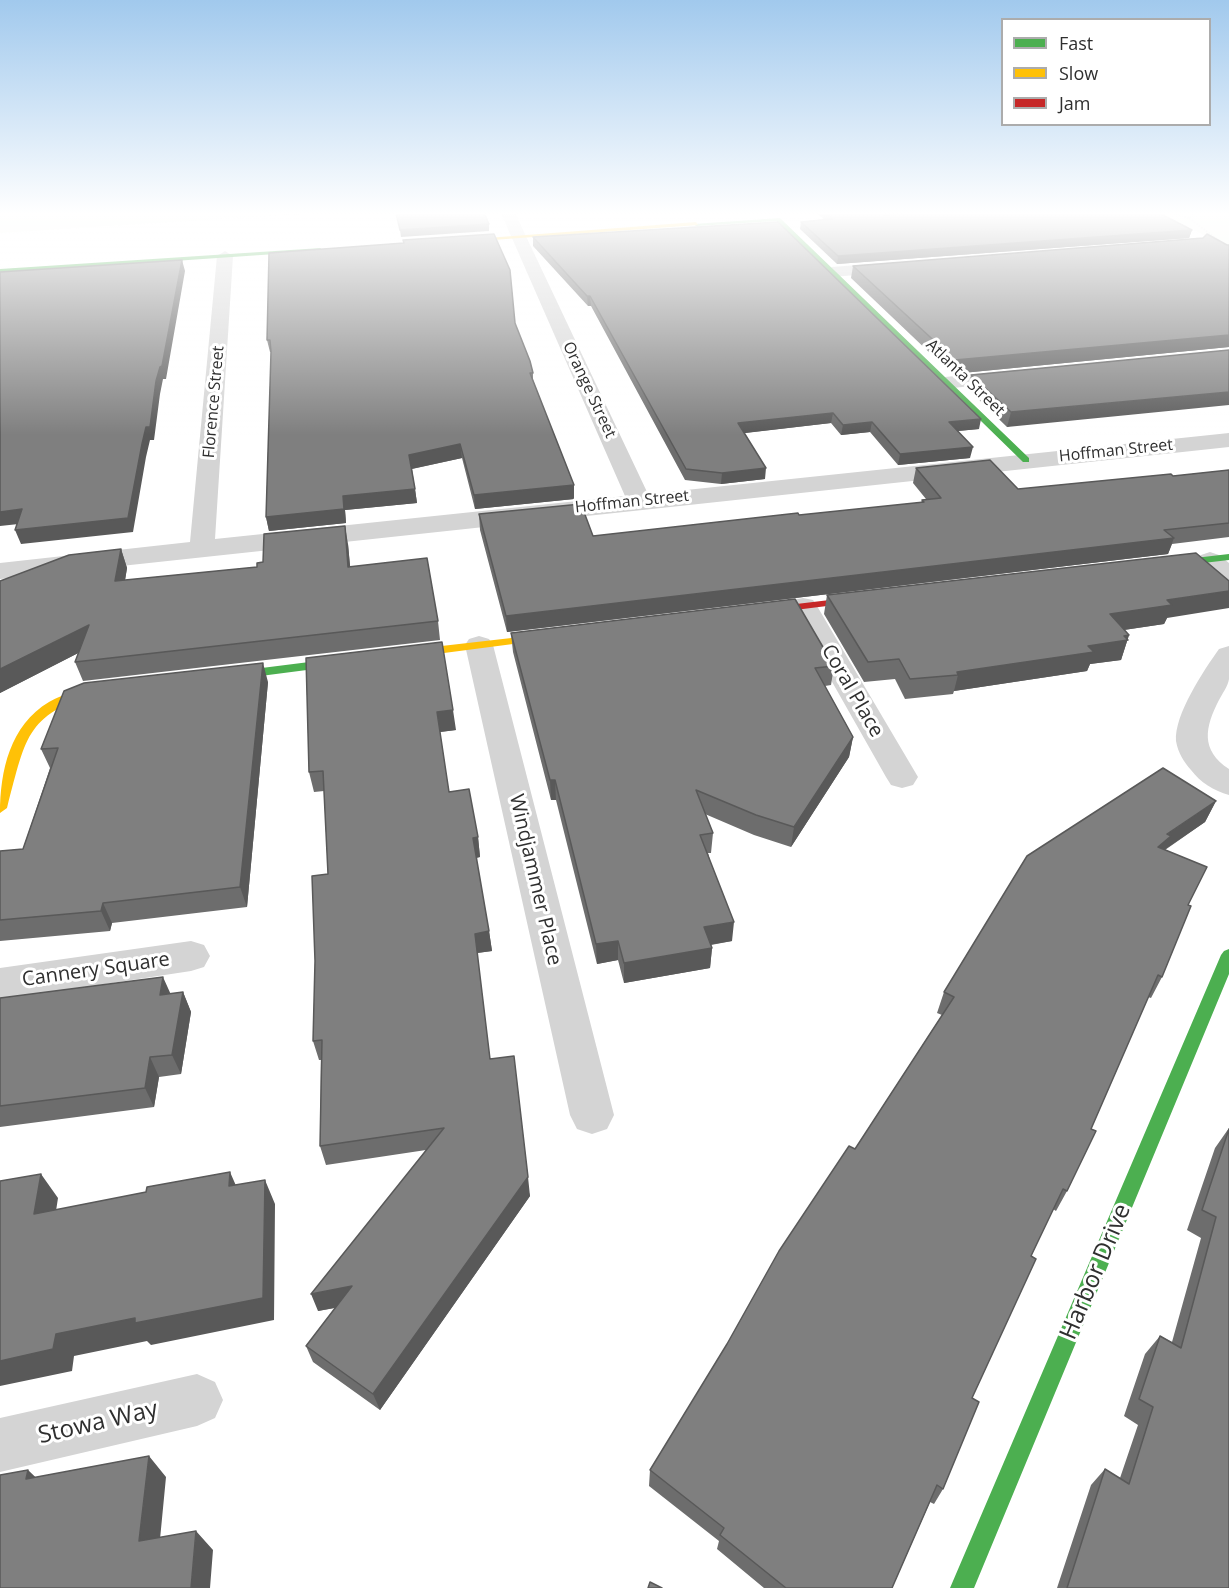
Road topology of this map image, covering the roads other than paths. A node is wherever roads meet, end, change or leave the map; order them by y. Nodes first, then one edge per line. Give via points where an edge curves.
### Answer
1 (223, 287) edge
2 (541, 287) edge
3 (847, 287) edge
4 (1028, 375) edge
5 (945, 383) junction
6 (1229, 440) edge
7 (1026, 460) junction
8 (639, 501) junction
9 (202, 548) junction
10 (1223, 564) edge
11 (1140, 567) edge
12 (0, 571) edge
13 (884, 597) edge
14 (803, 606) junction
15 (745, 613) edge
16 (572, 634) edge
17 (479, 645) junction
18 (1229, 655) edge
19 (387, 657) edge
20 (364, 659) edge
21 (214, 678) edge
22 (121, 686) edge
23 (902, 777) dead end
24 (1229, 784) edge
25 (0, 808) edge
26 (1229, 955) edge
27 (191, 956) dead end
28 (0, 984) edge
29 (592, 1115) dead end
30 (197, 1400) dead end
31 (0, 1445) edge
32 (962, 1588) edge

1 - 9 street, Florence Street
2 - 8 street, Orange Street
3 - 5 street, Atlanta Street
4 - 5 street
5 - 7 street, Atlanta Street
6 - 7 street, Hoffman Street
7 - 8 street, Hoffman Street
8 - 9 street, Hoffman Street
9 - 12 street, Hoffman Street
10 - 11 street
13 - 14 street
14 - 15 street
14 - 23 street, Coral Place
16 - 17 street
17 - 19 street
17 - 29 street, Windjammer Place
18 - 24 street via 1192,725 1190,744 1197,760
20 - 21 street
22 - 25 street via 80,693 51,705 30,723
26 - 32 street, Harbor Drive
27 - 28 street, Cannery Square
30 - 31 street, Stowa Way

